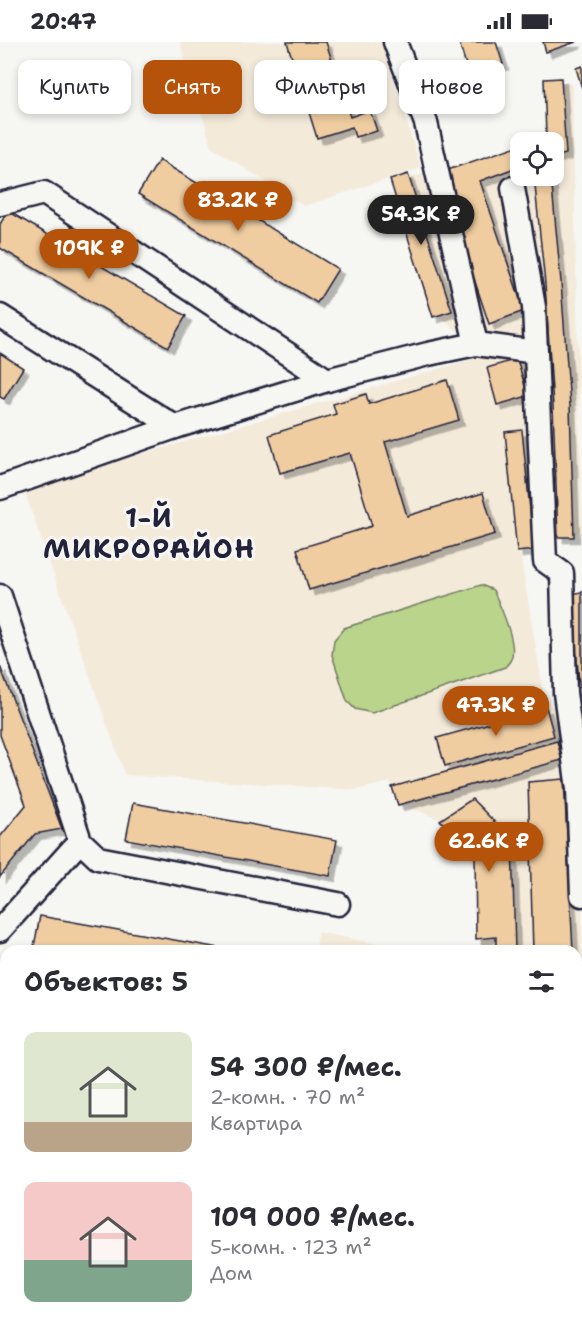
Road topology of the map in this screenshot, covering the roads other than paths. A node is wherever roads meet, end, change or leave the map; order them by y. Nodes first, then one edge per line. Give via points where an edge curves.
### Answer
1 (395, 42) edge
2 (513, 188) dead end
3 (0, 204) edge
4 (0, 316) edge
5 (476, 344) junction
6 (536, 352) junction
7 (327, 380) junction
8 (175, 427) junction
9 (0, 488) edge
10 (572, 572) edge
11 (0, 596) edge
12 (81, 841) junction
13 (582, 895) edge
14 (338, 904) dead end
15 (0, 930) edge

1 - 5 street via 426,123
2 - 6 street via 534,307
3 - 7 street via 44,193
4 - 8 street
5 - 6 street
5 - 7 street
6 - 10 street via 545,561
7 - 8 street
8 - 9 street
10 - 13 street via 565,693 578,789
11 - 12 street
12 - 14 street via 98,858
12 - 15 street

